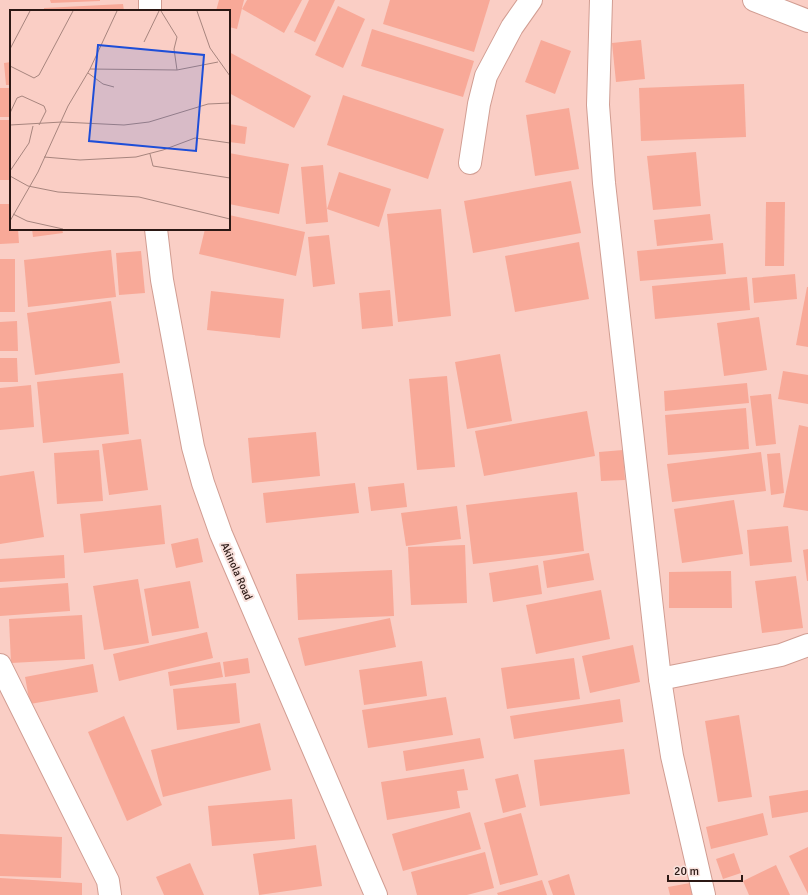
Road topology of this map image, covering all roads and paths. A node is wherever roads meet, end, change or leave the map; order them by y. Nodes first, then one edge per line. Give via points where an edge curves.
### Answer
1 (531, 0) edge
2 (601, 0) edge
3 (754, 0) edge
4 (808, 21) edge
5 (470, 163) dead end
6 (156, 230) edge
7 (808, 645) edge
8 (0, 665) edge
9 (660, 679) junction
10 (110, 895) edge
11 (376, 895) edge
12 (704, 895) edge

1 - 5 street via 512,27 486,76
2 - 9 street via 598,105 604,183
3 - 4 street
6 - 11 street, Akinola Road via 162,280 193,447 203,483 221,534
7 - 9 street via 781,655
8 - 10 street via 108,881
9 - 12 street via 672,756

